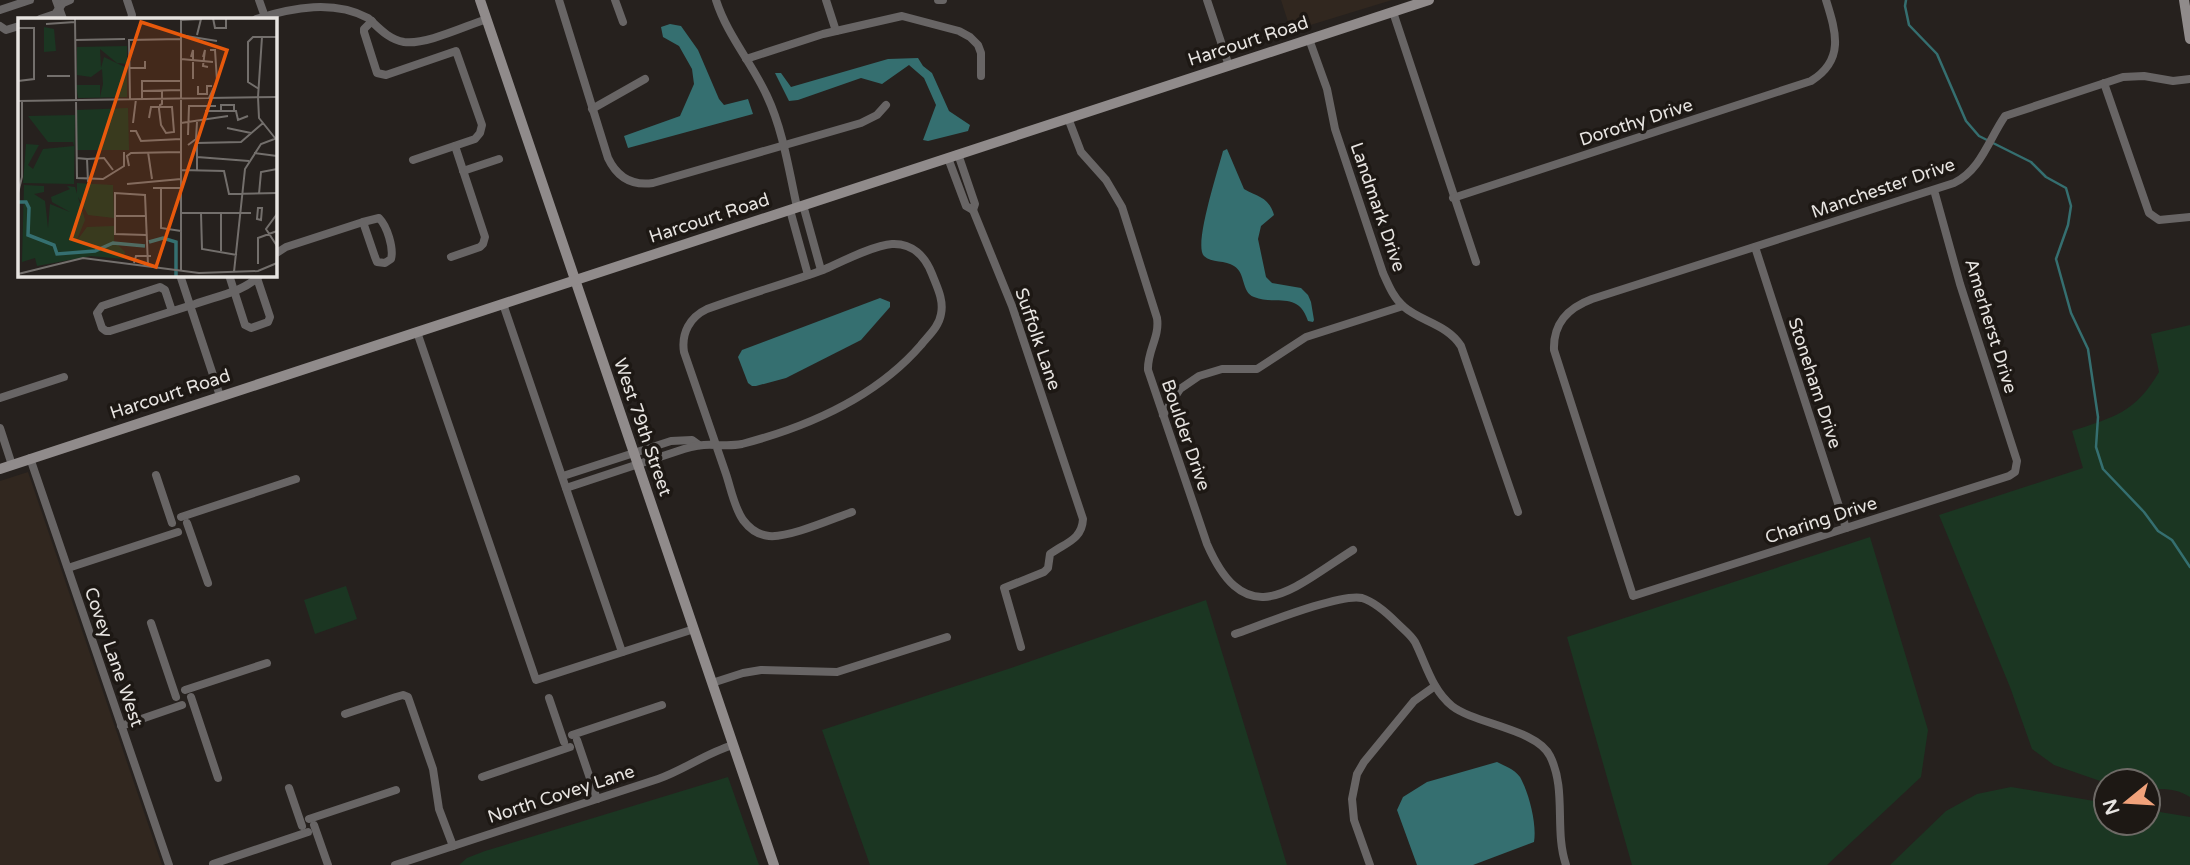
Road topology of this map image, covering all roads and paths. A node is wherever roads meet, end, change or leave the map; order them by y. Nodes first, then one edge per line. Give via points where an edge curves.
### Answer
1 (30, 0) edge
2 (70, 0) edge
3 (127, 0) edge
4 (259, 0) edge
5 (480, 0) edge
6 (559, 0) edge
7 (615, 0) edge
8 (716, 0) edge
9 (826, 0) edge
10 (1207, 0) edge
11 (1429, 0) edge
12 (1825, 0) edge
13 (2183, 0) edge
14 (348, 2) edge
15 (57, 7) edge
16 (0, 10) edge
17 (1393, 12) junction
18 (41, 18) edge
19 (131, 18) edge
20 (261, 18) edge
21 (487, 19) junction
22 (372, 21) junction
23 (623, 22) dead end
24 (0, 26) edge
25 (18, 26) edge
26 (836, 31) junction
27 (1309, 39) junction
28 (2190, 39) edge
29 (746, 60) junction
30 (1229, 66) junction
31 (981, 76) dead end
32 (645, 79) dead end
33 (2190, 79) edge
34 (2104, 83) junction
35 (886, 105) dead end
36 (592, 108) junction
37 (1068, 118) junction
38 (782, 145) junction
39 (455, 146) junction
40 (953, 156) junction
41 (499, 159) dead end
42 (413, 160) dead end
43 (463, 171) junction
44 (1934, 190) junction
45 (1453, 198) junction
46 (797, 207) junction
47 (2190, 217) edge
48 (363, 222) junction
49 (1755, 247) junction
50 (276, 253) edge
51 (451, 257) dead end
52 (1476, 262) dead end
53 (821, 270) junction
54 (808, 275) junction
55 (180, 276) edge
56 (229, 276) edge
57 (258, 276) edge
58 (575, 280) junction
59 (233, 291) junction
60 (503, 304) junction
61 (190, 305) junction
62 (1403, 306) junction
63 (172, 311) junction
64 (417, 332) junction
65 (64, 377) dead end
66 (220, 396) junction
67 (0, 398) edge
68 (1163, 415) junction
69 (0, 429) edge
70 (715, 444) junction
71 (699, 445) junction
72 (634, 452) junction
73 (30, 458) junction
74 (638, 464) junction
75 (4, 465) edge
76 (2016, 470) joint
77 (156, 475) dead end
78 (563, 476) junction
79 (296, 479) dead end
80 (566, 488) junction
81 (852, 512) dead end
82 (1518, 512) dead end
83 (184, 520) junction
84 (172, 523) junction
85 (1846, 528) junction
86 (178, 532) junction
87 (1353, 550) dead end
88 (68, 568) junction
89 (208, 583) dead end
90 (1633, 596) joint
91 (151, 623) dead end
92 (694, 629) junction
93 (1236, 634) dead end
94 (947, 637) dead end
95 (1021, 647) dead end
96 (622, 652) junction
97 (267, 663) dead end
98 (712, 683) junction
99 (1435, 686) junction
100 (188, 694) junction
101 (176, 697) junction
102 (549, 698) dead end
103 (182, 705) junction
104 (662, 705) dead end
105 (345, 714) dead end
106 (121, 726) junction
107 (575, 737) junction
108 (733, 744) junction
109 (567, 745) junction
110 (482, 777) dead end
111 (218, 778) dead end
112 (289, 788) dead end
113 (396, 790) dead end
114 (597, 799) junction
115 (308, 826) junction
116 (453, 846) junction
117 (213, 864) edge
118 (169, 865) edge
119 (328, 865) edge
120 (395, 865) edge
121 (774, 865) edge
122 (1370, 865) edge
123 (1566, 865) edge

1 - 16 street
2 - 15 street
3 - 19 street
4 - 20 street
5 - 21 street, West 79th Street
6 - 36 street
7 - 23 street
8 - 29 street
9 - 26 street
10 - 30 street
11 - 17 street, Harcourt Road
12 - 45 street, Dorothy Drive via 1836,40 1832,59 1816,78
13 - 28 street
14 - 20 street via 315,1
14 - 22 street
15 - 18 street
17 - 27 street, Harcourt Road
17 - 45 street
21 - 22 street via 414,42 388,36
21 - 58 street, West 79th Street
22 - 39 street via 364,33 380,74 456,51 482,129 475,139
24 - 25 street via 6,30
26 - 29 street
26 - 31 street via 902,16 959,31 978,45
27 - 30 street, Harcourt Road
27 - 62 street, Landmark Drive via 1382,273
29 - 38 street via 767,96
30 - 37 street, Harcourt Road
32 - 36 street
33 - 34 street, Manchester Drive via 2134,76
34 - 44 street, Manchester Drive via 2005,116 1965,178
34 - 47 street via 2149,213 2164,220
35 - 38 street via 865,121
36 - 38 street via 613,168 637,183 653,183
37 - 40 street, Harcourt Road
37 - 68 street, Boulder Drive via 1080,149 1126,215 1157,318 1158,332 1147,367
38 - 46 street
39 - 42 street
39 - 43 street
40 - 46 street, Harcourt Road
40 - 95 street, Suffolk Lane via 966,206 973,209 1012,306 1082,516 1078,536 1050,554 1044,572 1004,588
41 - 43 street
43 - 51 street via 485,241
44 - 49 street, Manchester Drive
44 - 76 street, Amerherst Drive
45 - 52 street
46 - 53 street
46 - 54 street
46 - 58 street, Harcourt Road
48 - 48 street via 374,257 380,263 388,262 393,253 383,222 375,218
48 - 50 street
49 - 85 street, Stoneham Drive
49 - 90 street, Manchester Drive via 1586,301 1557,326 1554,350
53 - 54 street
53 - 70 street via 880,247 904,245 915,250 930,268 941,299 940,319 912,355 866,392 816,418 740,444
54 - 70 street via 707,309 688,327 684,352
55 - 61 street
56 - 59 street
57 - 59 street
57 - 59 street via 268,322 247,327
58 - 60 street, Harcourt Road
58 - 72 street, West 79th Street
59 - 61 street
60 - 64 street, Harcourt Road
60 - 78 street
61 - 63 street
61 - 66 street
62 - 68 street via 1306,337 1257,369 1222,369 1199,376 1180,389
62 - 82 street, Landmark Drive via 1449,332 1461,346
63 - 63 street via 108,331 102,328 97,313 102,306 159,287 165,290
64 - 66 street, Harcourt Road
64 - 96 street via 536,680
65 - 67 street
66 - 73 street, Harcourt Road
68 - 87 street, Boulder Drive via 1213,558 1231,584 1251,597 1266,597 1295,587
69 - 75 street
70 - 71 street
70 - 81 street via 739,513 747,525 766,536 780,536
71 - 72 street via 681,439
71 - 74 street
72 - 74 street, West 79th Street
72 - 78 street
73 - 75 street, Harcourt Road
73 - 88 street, Covey Lane West
74 - 80 street
74 - 92 street, West 79th Street
76 - 85 street, Charing Drive
77 - 84 street
78 - 80 street
79 - 83 street
80 - 96 street
83 - 84 street via 175,518
83 - 86 street via 185,530
83 - 89 street
84 - 86 street
85 - 90 street, Charing Drive
86 - 88 street
88 - 106 street, Covey Lane West
91 - 101 street
92 - 96 street
92 - 98 street, West 79th Street
93 - 99 street via 1343,597 1363,598 1386,612 1413,639
94 - 98 street via 837,672 761,670
97 - 100 street
98 - 108 street, West 79th Street
99 - 122 street via 1413,701 1357,774 1354,820
99 - 123 street via 1453,707 1535,741 1548,752 1560,790
100 - 101 street via 180,691
100 - 103 street via 188,703
100 - 111 street
101 - 103 street
102 - 109 street
103 - 106 street
104 - 107 street
105 - 116 street via 403,695 411,700
106 - 118 street, Covey Lane West
107 - 109 street via 566,736
107 - 114 street
108 - 114 street, North Covey Lane via 665,777
108 - 121 street, West 79th Street
109 - 110 street
112 - 115 street
113 - 115 street
114 - 116 street, North Covey Lane
115 - 117 street
115 - 119 street
116 - 120 street, North Covey Lane

